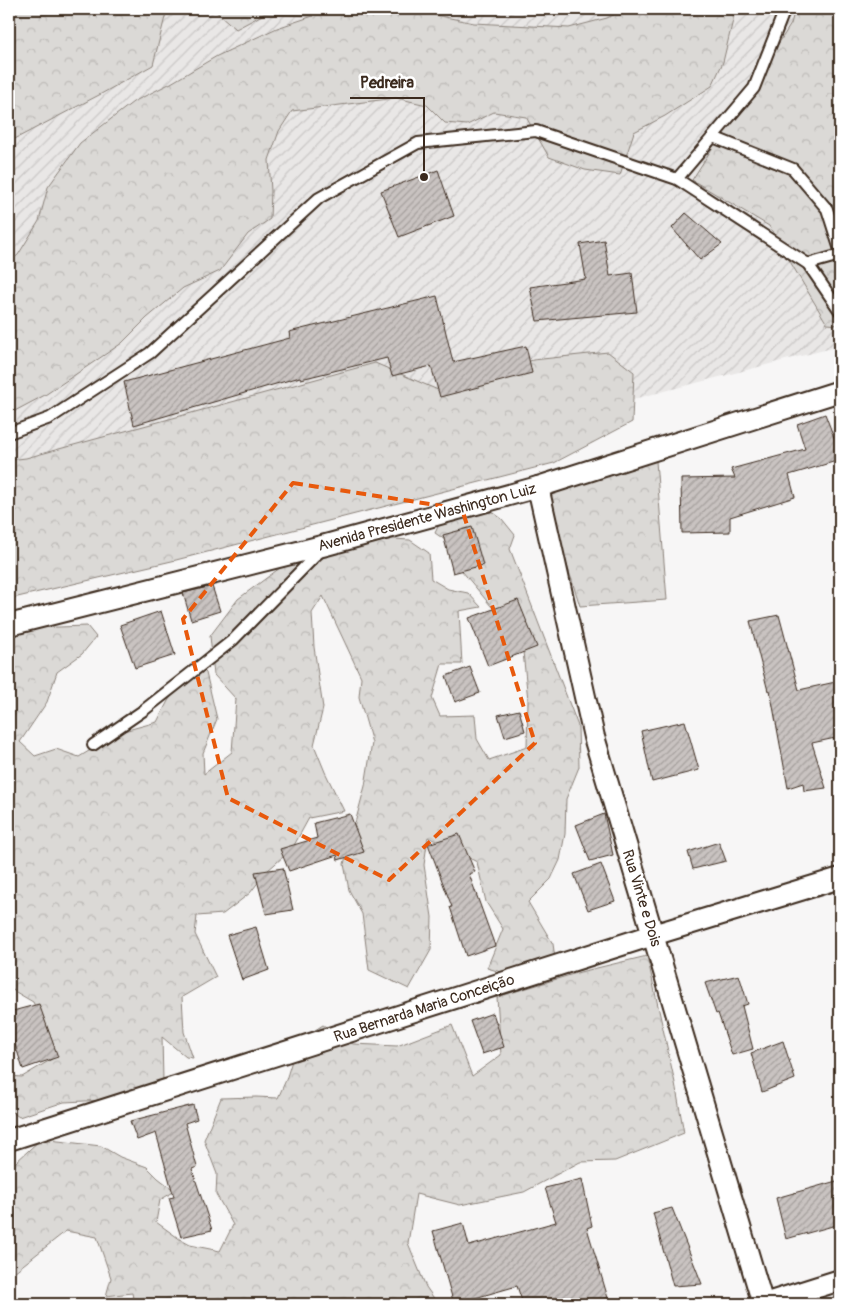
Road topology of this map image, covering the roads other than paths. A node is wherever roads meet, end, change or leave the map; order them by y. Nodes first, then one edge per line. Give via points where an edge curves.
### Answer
1 (785, 9) edge
2 (712, 137) junction
3 (677, 178) junction
4 (840, 250) edge
5 (840, 255) edge
6 (808, 264) junction
7 (840, 311) edge
8 (840, 391) edge
9 (9, 434) edge
10 (538, 487) junction
11 (326, 545) junction
12 (9, 625) edge
13 (93, 745) dead end
14 (840, 878) edge
15 (652, 935) junction
16 (9, 1140) edge
17 (840, 1280) edge
18 (763, 1304) edge

1 - 2 lane via 754,88
2 - 3 lane
2 - 4 lane via 794,169 827,209
3 - 6 lane
3 - 9 lane via 536,131 418,143 319,198 150,353 50,418
5 - 6 lane
6 - 7 lane
8 - 10 street, Avenida Presidente Washington Luiz
10 - 11 street, Avenida Presidente Washington Luiz
10 - 15 street, Rua Vinte e Dois via 594,737
11 - 12 street, Avenida Presidente Washington Luiz
11 - 13 lane via 233,640 144,710
14 - 15 street, Rua Bernarda Maria Conceição
15 - 16 street, Rua Bernarda Maria Conceição
15 - 18 street, Rua Vinte e Dois
17 - 18 street

